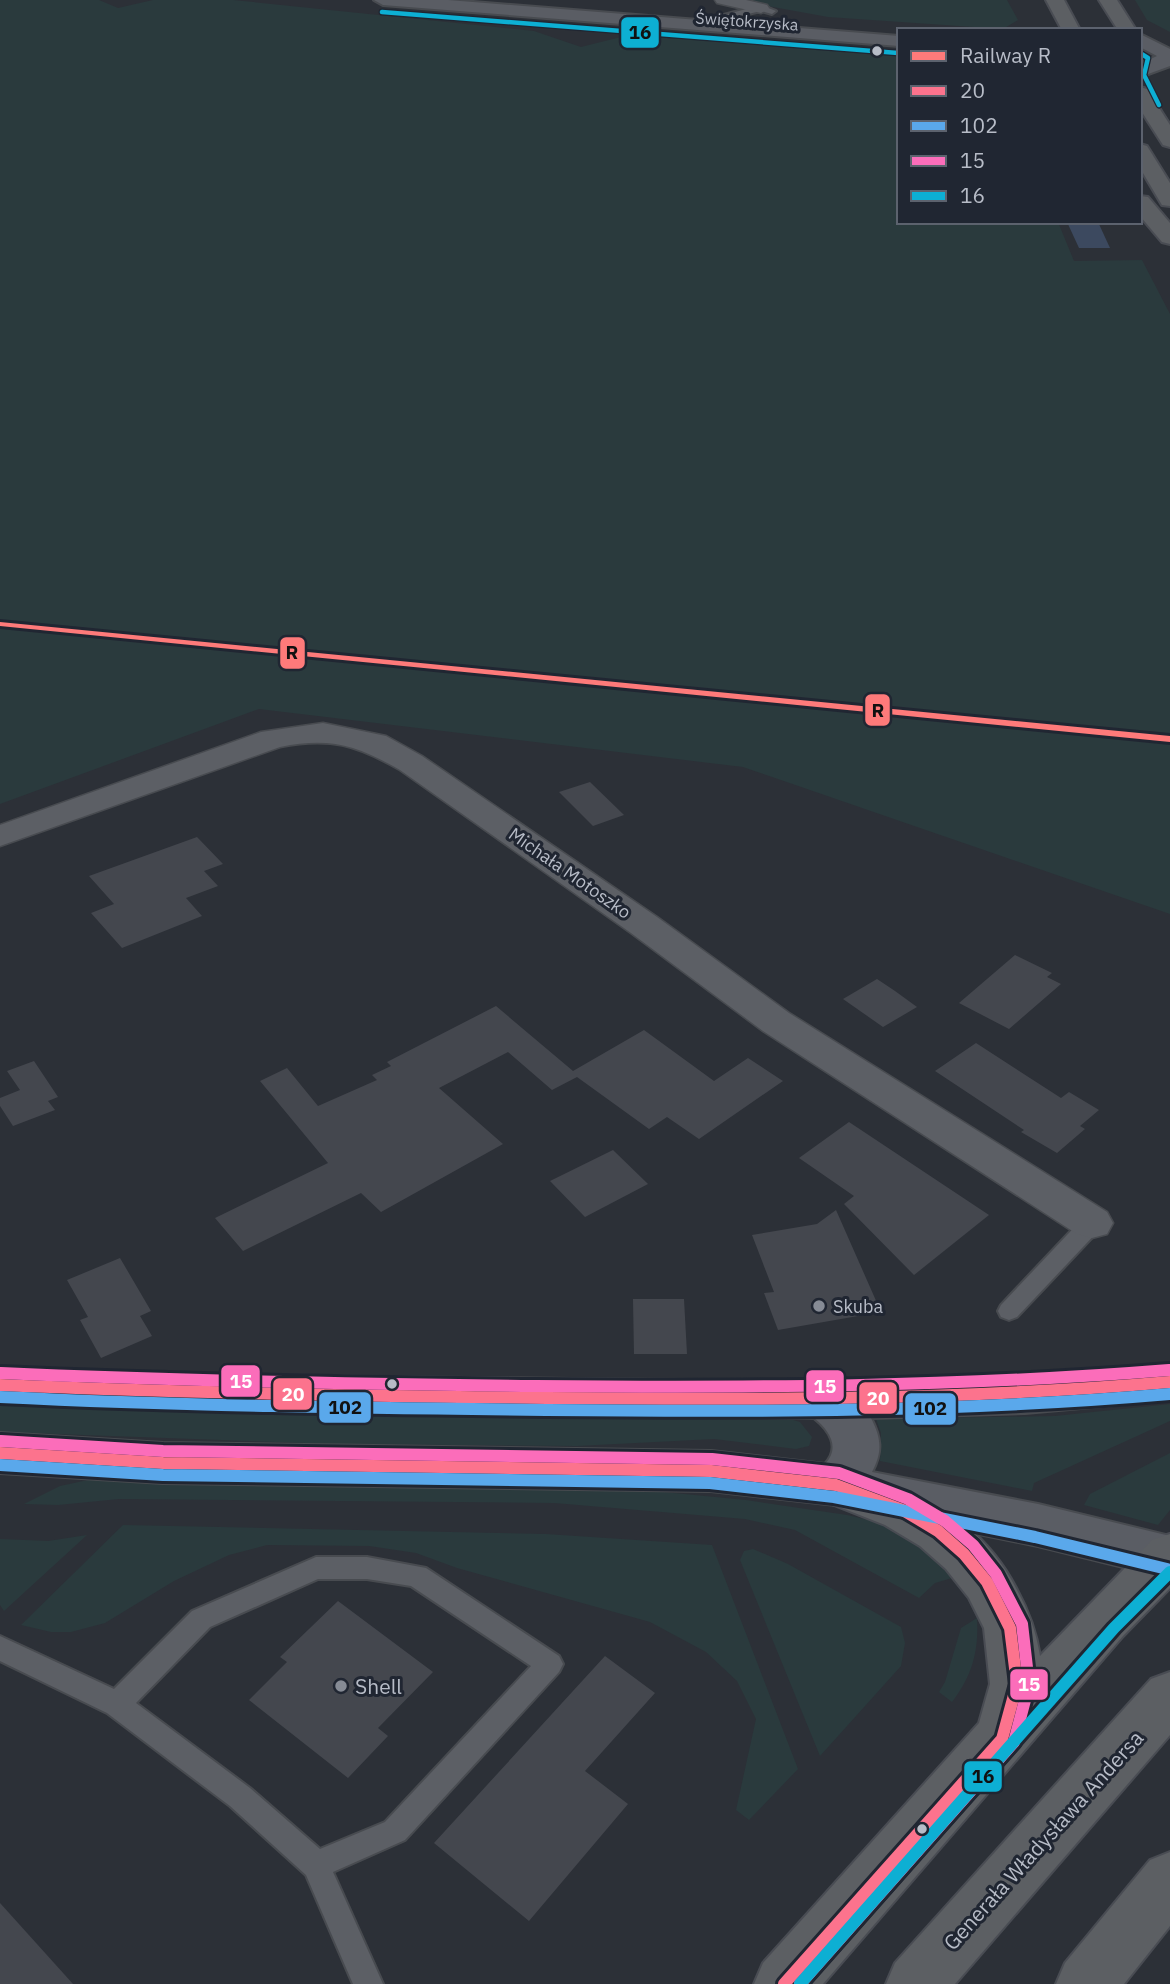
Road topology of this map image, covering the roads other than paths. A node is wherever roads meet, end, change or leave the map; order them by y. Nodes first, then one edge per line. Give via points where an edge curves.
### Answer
1 (383, 0) edge
2 (469, 0) edge
3 (723, 0) edge
4 (1055, 0) edge
5 (1108, 0) edge
6 (766, 10) joint
7 (713, 19) junction
8 (1070, 28) edge
9 (1126, 28) edge
10 (897, 33) edge
11 (897, 41) edge
12 (1142, 41) edge
13 (1159, 61) edge
14 (1142, 96) edge
15 (1170, 99) edge
16 (1170, 141) edge
17 (1142, 153) edge
18 (1170, 200) edge
19 (1142, 204) edge
20 (1170, 237) edge
21 (0, 836) edge
22 (1092, 1223) joint
23 (1009, 1311) dead end
24 (1170, 1382) edge
25 (0, 1385) edge
26 (822, 1399) junction
27 (0, 1453) edge
28 (836, 1485) junction
29 (1169, 1556) edge
30 (0, 1648) edge
31 (1170, 1696) edge
32 (117, 1704) junction
33 (1002, 1739) junction
34 (316, 1865) junction
35 (1170, 1880) edge
36 (368, 1984) edge
37 (784, 1984) edge
38 (916, 1984) edge
39 (1086, 1984) edge

1 - 11 main road, Świętokrzyska
2 - 7 main road, Świętokrzyska
3 - 6 street
4 - 8 highway
5 - 9 highway
6 - 7 lane
7 - 10 main road, Świętokrzyska
12 - 13 main road
13 - 15 highway
14 - 16 highway
17 - 18 highway
19 - 20 highway
21 - 22 street, Michała Motoszko via 272,739 324,732 375,743 411,763 645,925 776,1022
22 - 23 lane
24 - 26 main road via 1022,1395
25 - 26 main road via 278,1396
26 - 28 main road via 851,1424 857,1440 853,1465
27 - 28 main road via 163,1463 711,1471
28 - 29 main road
28 - 33 highway via 903,1510 938,1531 987,1582 1010,1628 1017,1684
29 - 33 highway via 1105,1620
30 - 32 lane
31 - 38 highway, Generała Władysława Andersa
32 - 34 lane via 240,1797
32 - 34 lane via 201,1619 316,1569 367,1567 417,1576 551,1664 395,1831
33 - 37 highway
34 - 36 lane
35 - 39 highway

